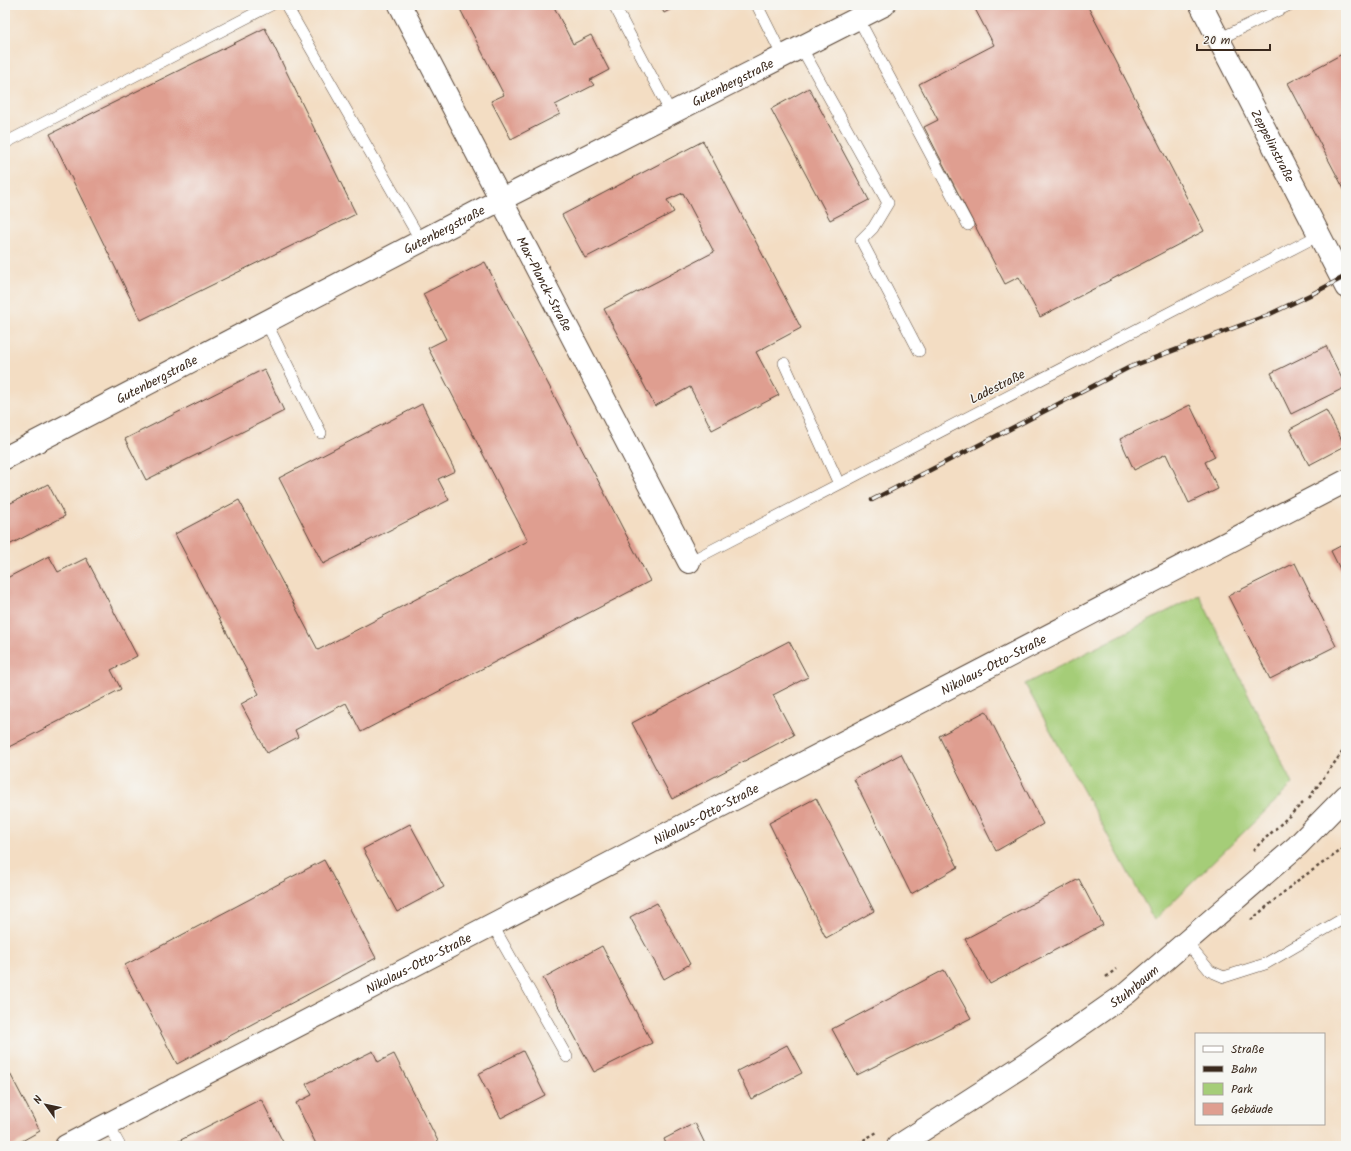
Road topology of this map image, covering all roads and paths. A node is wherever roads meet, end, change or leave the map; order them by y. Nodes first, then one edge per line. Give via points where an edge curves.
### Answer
1 (271, 5) edge
2 (286, 5) edge
3 (400, 5) edge
4 (614, 5) edge
5 (757, 5) edge
6 (884, 5) edge
7 (1201, 5) edge
8 (1289, 5) edge
9 (858, 18) junction
10 (1219, 39) junction
11 (792, 52) junction
12 (671, 113) junction
13 (5, 143) edge
14 (500, 200) junction
15 (968, 225) dead end
16 (1319, 235) junction
17 (420, 241) junction
18 (1346, 287) edge
19 (266, 322) junction
20 (919, 351) dead end
21 (784, 363) dead end
22 (322, 433) dead end
23 (5, 458) edge
24 (1346, 482) edge
25 (839, 484) junction
26 (689, 562) joint
27 (1346, 747) edge
28 (1346, 796) edge
29 (1250, 853) dead end
30 (1346, 917) edge
31 (492, 924) junction
32 (1186, 942) junction
33 (1117, 968) dead end
34 (1100, 981) dead end
35 (567, 1057) dead end
36 (108, 1124) junction
37 (885, 1128) dead end
38 (66, 1146) edge
39 (120, 1146) edge
40 (853, 1146) edge
41 (898, 1146) edge

1 - 13 lane
2 - 17 lane
3 - 14 street, Max-Planck-Straße
4 - 12 lane
5 - 11 lane
6 - 9 street, Gutenbergstraße
7 - 10 street, Zeppelinstraße
8 - 10 lane
9 - 11 street, Gutenbergstraße
9 - 15 lane
10 - 16 street, Zeppelinstraße
11 - 12 street, Gutenbergstraße
11 - 20 lane via 888,202 874,228 862,240
12 - 14 street, Gutenbergstraße
14 - 17 street, Gutenbergstraße
14 - 26 street, Max-Planck-Straße
16 - 18 street, Zeppelinstraße
16 - 25 lane, Ladestraße
17 - 19 street, Gutenbergstraße
19 - 22 lane
19 - 23 street, Gutenbergstraße
21 - 25 lane
24 - 31 street, Nikolaus-Otto-Straße
25 - 26 lane, Ladestraße
27 - 29 path via 1309,798
28 - 32 street, Stuhrbaum via 1297,846
30 - 32 lane via 1265,964 1224,977 1210,971
31 - 35 lane
31 - 36 street, Nikolaus-Otto-Straße
32 - 41 street, Stuhrbaum via 1126,993 1027,1063
33 - 34 path
36 - 38 street, Nikolaus-Otto-Straße
36 - 39 lane
37 - 40 path

